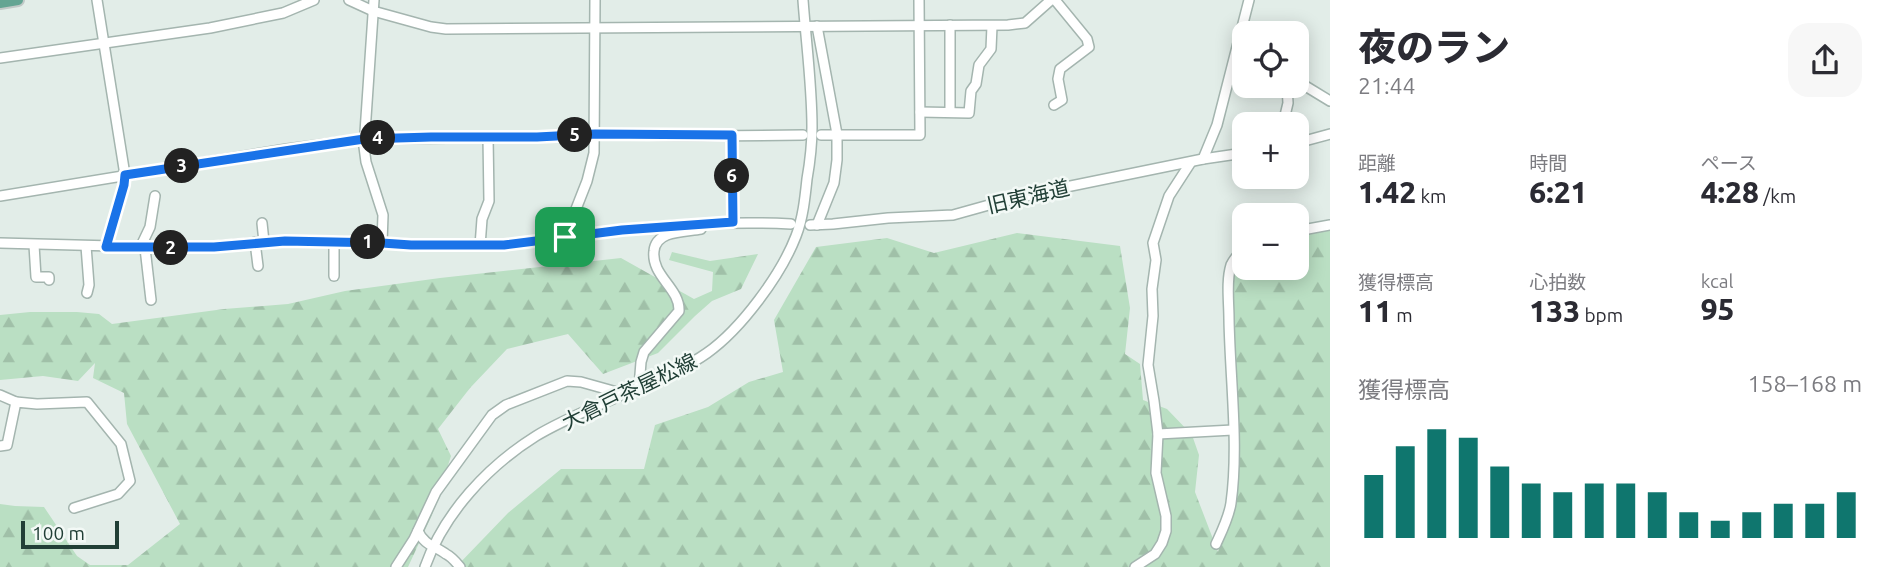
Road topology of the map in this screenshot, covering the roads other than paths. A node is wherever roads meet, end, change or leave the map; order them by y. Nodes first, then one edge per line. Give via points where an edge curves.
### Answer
1 (18, 0) edge
2 (97, 0) edge
3 (314, 0) edge
4 (349, 0) edge
5 (374, 0) edge
6 (595, 0) edge
7 (803, 0) edge
8 (919, 0) edge
9 (1053, 0) edge
10 (1249, 0) edge
11 (0, 3) edge
12 (373, 11) junction
13 (1246, 21) edge
14 (918, 24) junction
15 (950, 25) junction
16 (817, 26) junction
17 (992, 26) junction
18 (596, 27) junction
19 (805, 27) junction
20 (103, 43) junction
21 (0, 58) edge
22 (1232, 77) edge
23 (1309, 88) edge
24 (1330, 101) edge
25 (1054, 105) dead end
26 (920, 111) junction
27 (950, 112) junction
28 (595, 134) junction
29 (837, 134) junction
30 (1330, 134) edge
31 (732, 135) junction
32 (803, 135) dead end
33 (821, 135) dead end
34 (488, 137) junction
35 (364, 139) junction
36 (1309, 140) edge
37 (1232, 155) edge
38 (1203, 159) junction
39 (1191, 162) junction
40 (125, 175) junction
41 (0, 195) edge
42 (155, 196) dead end
43 (733, 222) junction
44 (262, 223) dead end
45 (701, 224) junction
46 (791, 224) dead end
47 (1330, 225) edge
48 (1309, 229) edge
49 (565, 237) junction
50 (259, 242) junction
51 (334, 242) junction
52 (0, 243) edge
53 (382, 243) junction
54 (34, 245) junction
55 (86, 246) junction
56 (480, 246) junction
57 (106, 247) junction
58 (142, 248) junction
59 (1232, 263) edge
60 (258, 267) dead end
61 (334, 276) dead end
62 (49, 280) dead end
63 (87, 293) dead end
64 (151, 300) dead end
65 (639, 387) junction
66 (624, 394) junction
67 (0, 395) edge
68 (16, 402) junction
69 (1233, 430) junction
70 (1158, 434) junction
71 (0, 446) edge
72 (74, 508) dead end
73 (418, 531) junction
74 (1216, 544) dead end
75 (433, 547) junction
76 (396, 567) edge
77 (425, 567) edge
78 (460, 567) edge
79 (1135, 567) edge

1 - 11 main road
2 - 20 street
3 - 20 street via 283,13 210,28
4 - 12 street
5 - 12 street
6 - 18 street
7 - 19 street, 大倉戸茶屋松線
8 - 14 street
9 - 17 street via 1026,23
9 - 25 street via 1089,47 1060,69 1062,100
10 - 13 street
12 - 18 street via 438,28
12 - 35 street
14 - 15 street
14 - 16 street
14 - 26 street
15 - 17 street
15 - 27 street
16 - 19 street
16 - 29 street
17 - 27 street via 991,49 979,65 968,113
18 - 19 street
18 - 28 street
19 - 65 street, 大倉戸茶屋松線 via 812,130 805,202 796,236 746,317 707,353
20 - 21 street
20 - 40 street
22 - 38 street
23 - 24 street
26 - 27 street
26 - 29 street via 920,135
28 - 31 street
28 - 34 street
28 - 49 street via 587,181
29 - 33 street
29 - 39 street, 旧東海道 via 834,183 814,225 953,215
30 - 36 street
31 - 32 street
31 - 43 street
34 - 35 street
34 - 56 street via 489,201
35 - 40 street
35 - 53 street via 366,162 383,215
37 - 38 street, 旧東海道
38 - 39 street, 旧東海道
39 - 70 street via 1169,196 1153,243 1156,260 1148,365
40 - 41 street
40 - 57 street
42 - 58 street
43 - 45 street
43 - 46 street
44 - 50 street
45 - 49 street
45 - 65 street via 701,229 657,240 654,258 658,272 680,303 679,311 644,352
47 - 48 street
49 - 56 street
50 - 51 street
50 - 58 street
50 - 60 street
51 - 53 street
51 - 61 street
52 - 54 street
53 - 56 street
54 - 55 street
54 - 62 street via 36,277
55 - 57 street
55 - 63 street
57 - 58 street
58 - 64 street
59 - 69 street
65 - 66 street, 大倉戸茶屋松線
66 - 73 street via 567,381 506,405 492,415 442,482
66 - 75 street, 大倉戸茶屋松線 via 536,436 506,457 473,488
67 - 68 street
68 - 71 street via 7,445
68 - 72 street via 88,402 121,444 130,481 117,494
69 - 70 street
69 - 74 street via 1231,505
70 - 79 street via 1156,473 1166,531 1154,554
73 - 75 street
73 - 76 street
75 - 77 street, 大倉戸茶屋松線
75 - 78 street

